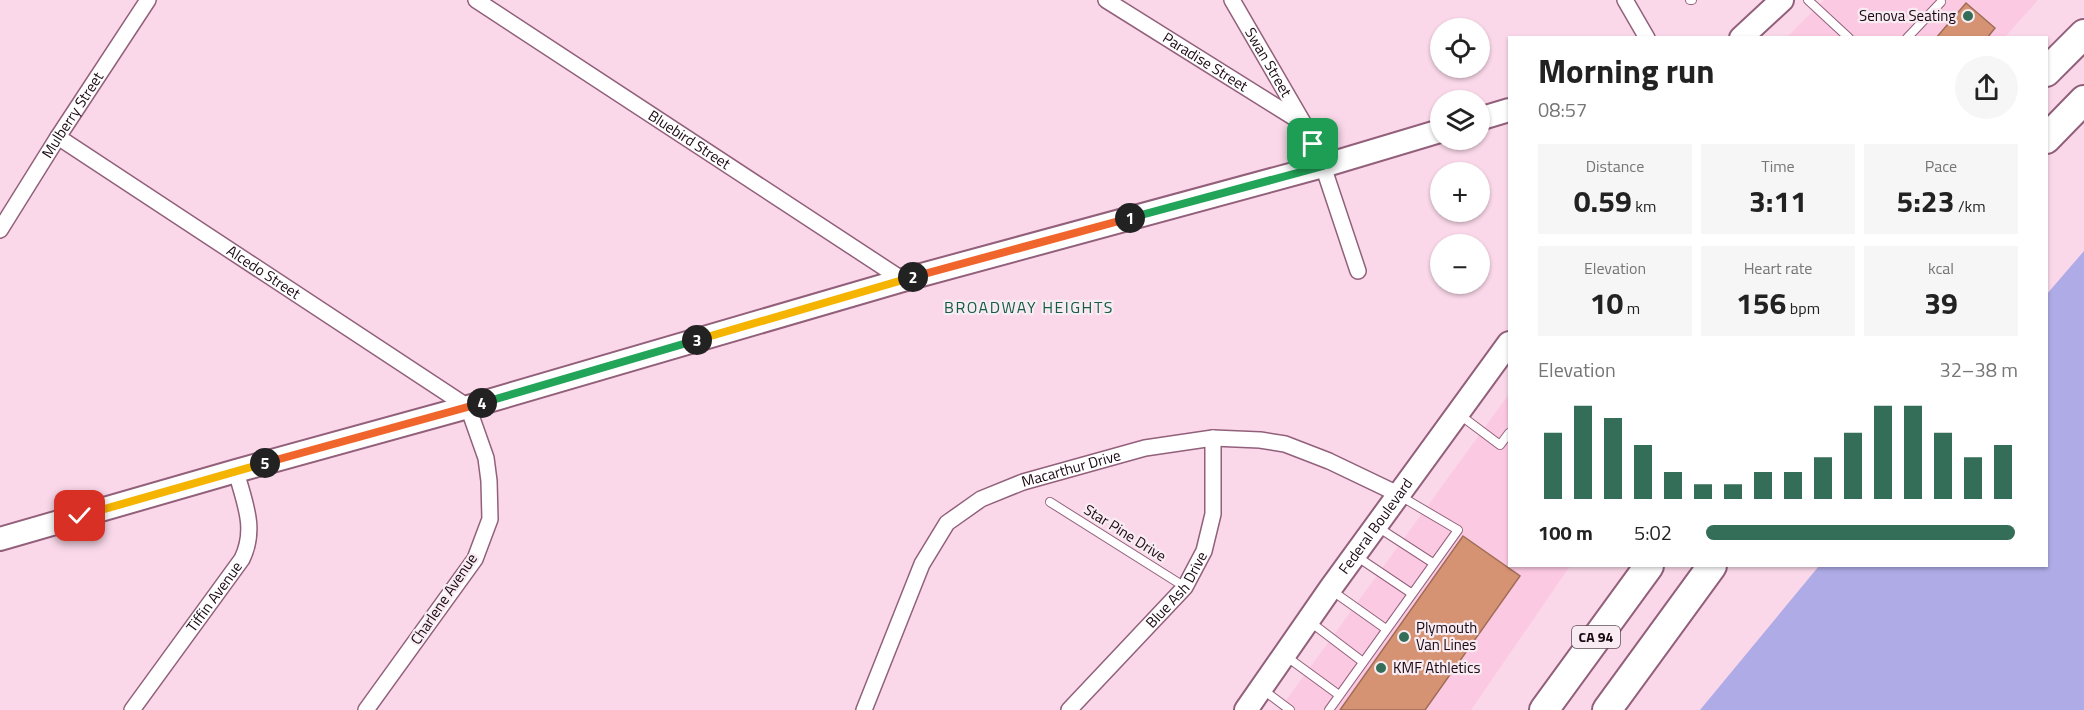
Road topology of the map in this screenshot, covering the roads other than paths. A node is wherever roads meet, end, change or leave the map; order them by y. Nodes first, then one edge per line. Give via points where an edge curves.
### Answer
1 (148, 0) edge
2 (476, 0) edge
3 (1106, 0) edge
4 (1232, 0) edge
5 (1625, 0) edge
6 (1782, 0) edge
7 (1808, 0) edge
8 (1941, 2) dead end
9 (2084, 34) edge
10 (1646, 36) edge
11 (1743, 36) edge
12 (1847, 36) edge
13 (1909, 36) edge
14 (2048, 70) edge
15 (2084, 100) edge
16 (1508, 110) edge
17 (1490, 116) edge
18 (1304, 124) junction
19 (1430, 134) edge
20 (58, 137) junction
21 (2048, 138) edge
22 (1323, 166) junction
23 (0, 230) edge
24 (1358, 271) dead end
25 (903, 280) junction
26 (1508, 344) edge
27 (468, 407) junction
28 (1457, 413) junction
29 (1508, 434) edge
30 (1213, 438) junction
31 (236, 471) junction
32 (1398, 495) junction
33 (1050, 502) dead end
34 (1376, 526) junction
35 (0, 539) edge
36 (1354, 555) junction
37 (1433, 563) junction
38 (1648, 567) edge
39 (1711, 567) edge
40 (1185, 588) junction
41 (1330, 589) junction
42 (1411, 594) junction
43 (1308, 620) junction
44 (1386, 629) junction
45 (1284, 654) junction
46 (1363, 662) junction
47 (1260, 688) junction
48 (1339, 695) junction
49 (132, 710) edge
50 (366, 710) edge
51 (864, 710) edge
52 (1069, 710) edge
53 (1246, 710) edge
54 (1290, 710) edge
55 (1329, 710) edge
56 (1544, 710) edge
57 (1607, 710) edge

1 - 20 street, Mulberry Street
2 - 25 street, Bluebird Street
3 - 18 street, Paradise Street
4 - 18 street, Swan Street
5 - 10 street
6 - 11 street
7 - 12 lane
8 - 13 lane
9 - 14 highway
15 - 21 highway
16 - 17 street
18 - 22 street, Swan Street
19 - 22 street
20 - 23 street, Mulberry Street
20 - 27 street, Alcedo Street
22 - 24 street, Swan Street
22 - 25 street
25 - 27 street
26 - 28 street, Federal Boulevard
27 - 31 street
27 - 50 street, Charlene Avenue via 486,458 490,519 475,559
28 - 29 lane via 1500,445
28 - 32 street, Federal Boulevard
30 - 32 street, Macarthur Drive via 1284,444 1329,460
30 - 40 street, Blue Ash Drive via 1213,514 1204,551
30 - 51 street, Macarthur Drive via 1145,448 1023,482 981,499 947,524 922,564
31 - 35 street
31 - 49 street, Tiffin Avenue via 250,525 249,545
32 - 34 street, Federal Boulevard
32 - 37 lane via 1458,530
33 - 40 lane, Star Pine Drive
34 - 36 street, Federal Boulevard
34 - 37 lane
36 - 41 street, Federal Boulevard
36 - 42 lane
37 - 42 lane
38 - 56 highway, CA 94
39 - 57 highway
40 - 52 street, Blue Ash Drive
41 - 43 street, Federal Boulevard
41 - 44 lane
42 - 44 lane
43 - 45 street, Federal Boulevard
43 - 46 lane
44 - 46 lane
45 - 47 street, Federal Boulevard
45 - 48 lane
46 - 48 lane
47 - 53 street, Federal Boulevard
47 - 54 lane
48 - 55 lane

